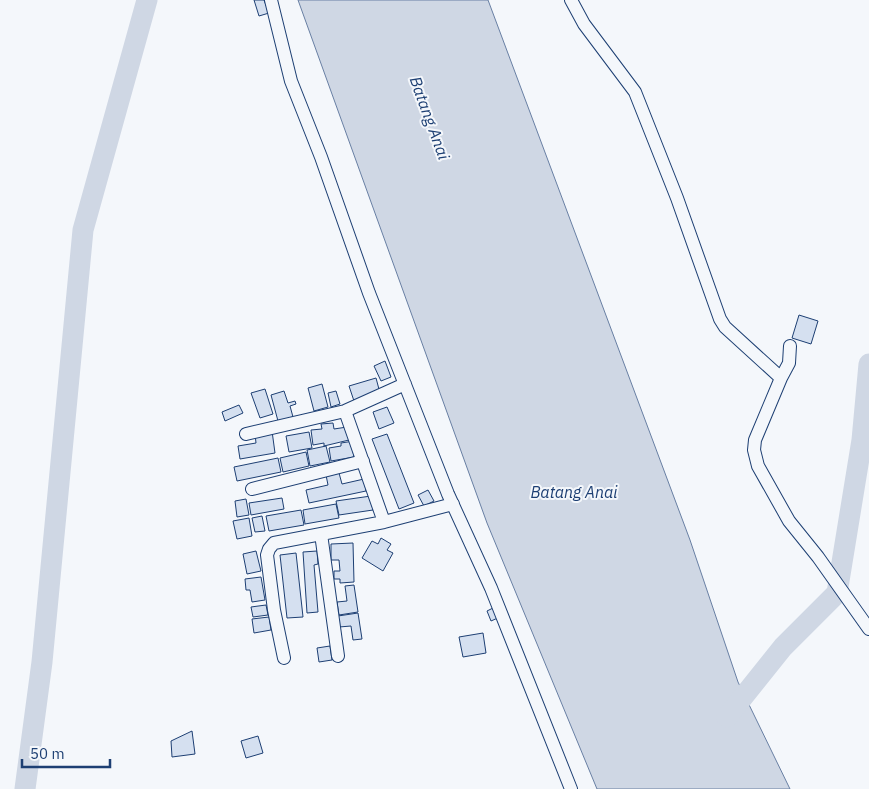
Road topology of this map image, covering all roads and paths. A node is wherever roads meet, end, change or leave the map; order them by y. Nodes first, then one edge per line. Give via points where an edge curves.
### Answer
1 (271, 0) edge
2 (572, 0) edge
3 (790, 346) dead end
4 (781, 378) junction
5 (405, 384) junction
6 (345, 411) junction
7 (246, 434) dead end
8 (363, 461) junction
9 (252, 489) dead end
10 (453, 504) junction
11 (384, 522) junction
12 (321, 534) junction
13 (869, 629) edge
14 (338, 656) dead end
15 (284, 658) dead end
16 (571, 789) edge

1 - 5 street via 291,81
2 - 4 street via 584,24 635,92 720,319
3 - 4 street via 789,363
4 - 13 street via 758,431 755,459 789,521
5 - 6 street
5 - 10 street
6 - 7 street
6 - 8 street
8 - 9 street
8 - 11 street
10 - 11 street
10 - 16 street via 491,588
11 - 12 street
12 - 14 street
12 - 15 street via 274,543 267,555

